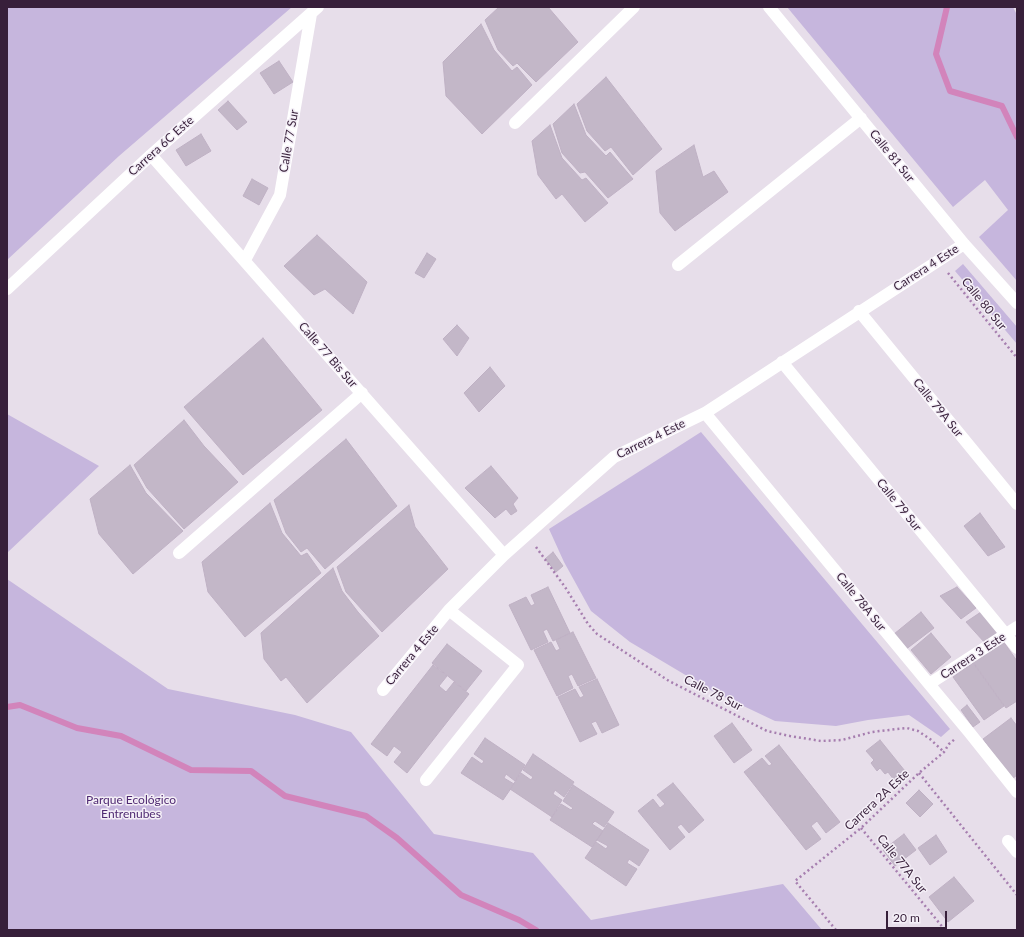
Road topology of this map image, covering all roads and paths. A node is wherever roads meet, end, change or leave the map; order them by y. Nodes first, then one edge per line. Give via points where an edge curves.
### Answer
1 (634, 7) edge
2 (770, 7) edge
3 (315, 10) edge
4 (861, 118) junction
5 (515, 123) dead end
6 (151, 155) junction
7 (964, 244) junction
8 (244, 260) junction
9 (937, 261) junction
10 (678, 265) dead end
11 (7, 288) edge
12 (1017, 303) edge
13 (859, 312) junction
14 (1017, 358) edge
15 (782, 362) junction
16 (362, 393) junction
17 (705, 413) junction
18 (1017, 504) edge
19 (527, 535) junction
20 (179, 553) dead end
21 (504, 555) junction
22 (449, 610) junction
23 (1017, 627) edge
24 (1006, 635) junction
25 (1017, 648) edge
26 (928, 684) junction
27 (383, 690) dead end
28 (969, 732) junction
29 (944, 752) junction
30 (919, 773) junction
31 (426, 780) dead end
32 (1017, 792) edge
33 (861, 828) junction
34 (1008, 841) dead end
35 (1017, 852) edge
36 (1017, 895) edge
37 (836, 930) edge
38 (945, 930) edge

1 - 5 street
2 - 4 street, Calle 81 Sur
3 - 6 street, Carrera 6C Este
3 - 8 street, Calle 77 Sur via 280,195
4 - 7 street, Calle 81 Sur
4 - 10 street
6 - 8 street, Calle 77 Bis Sur
6 - 11 street, Carrera 6C Este
7 - 9 street, Carrera 4 Este
7 - 12 street, Calle 81 Sur
8 - 16 street, Calle 77 Bis Sur
9 - 13 street, Carrera 4 Este
9 - 14 path, Calle 80 Sur
13 - 15 street, Carrera 4 Este
13 - 18 street, Calle 79A Sur
15 - 17 street, Carrera 4 Este
15 - 24 street, Calle 79 Sur
16 - 20 street
16 - 21 street, Calle 77 Bis Sur
17 - 19 street, Carrera 4 Este via 614,457
17 - 26 street, Calle 78A Sur
19 - 21 street, Carrera 4 Este
19 - 29 path, Calle 78 Sur via 597,634 668,681 767,731 821,741 842,740 872,732 907,728 924,735
21 - 22 street, Carrera 4 Este
22 - 27 street, Carrera 4 Este
22 - 31 street via 518,666
23 - 24 street, Carrera 3 Este
24 - 25 street, Calle 79 Sur
24 - 26 street, Carrera 3 Este
26 - 28 street, Calle 78A Sur
28 - 29 path, Carrera 2A Este via 957,737
28 - 32 street, Calle 78A Sur
29 - 30 path, Carrera 2A Este
30 - 33 path, Carrera 2A Este
30 - 36 path
33 - 37 path, Carrera 2A Este via 795,881
33 - 38 path, Calle 77A Sur
34 - 35 street

